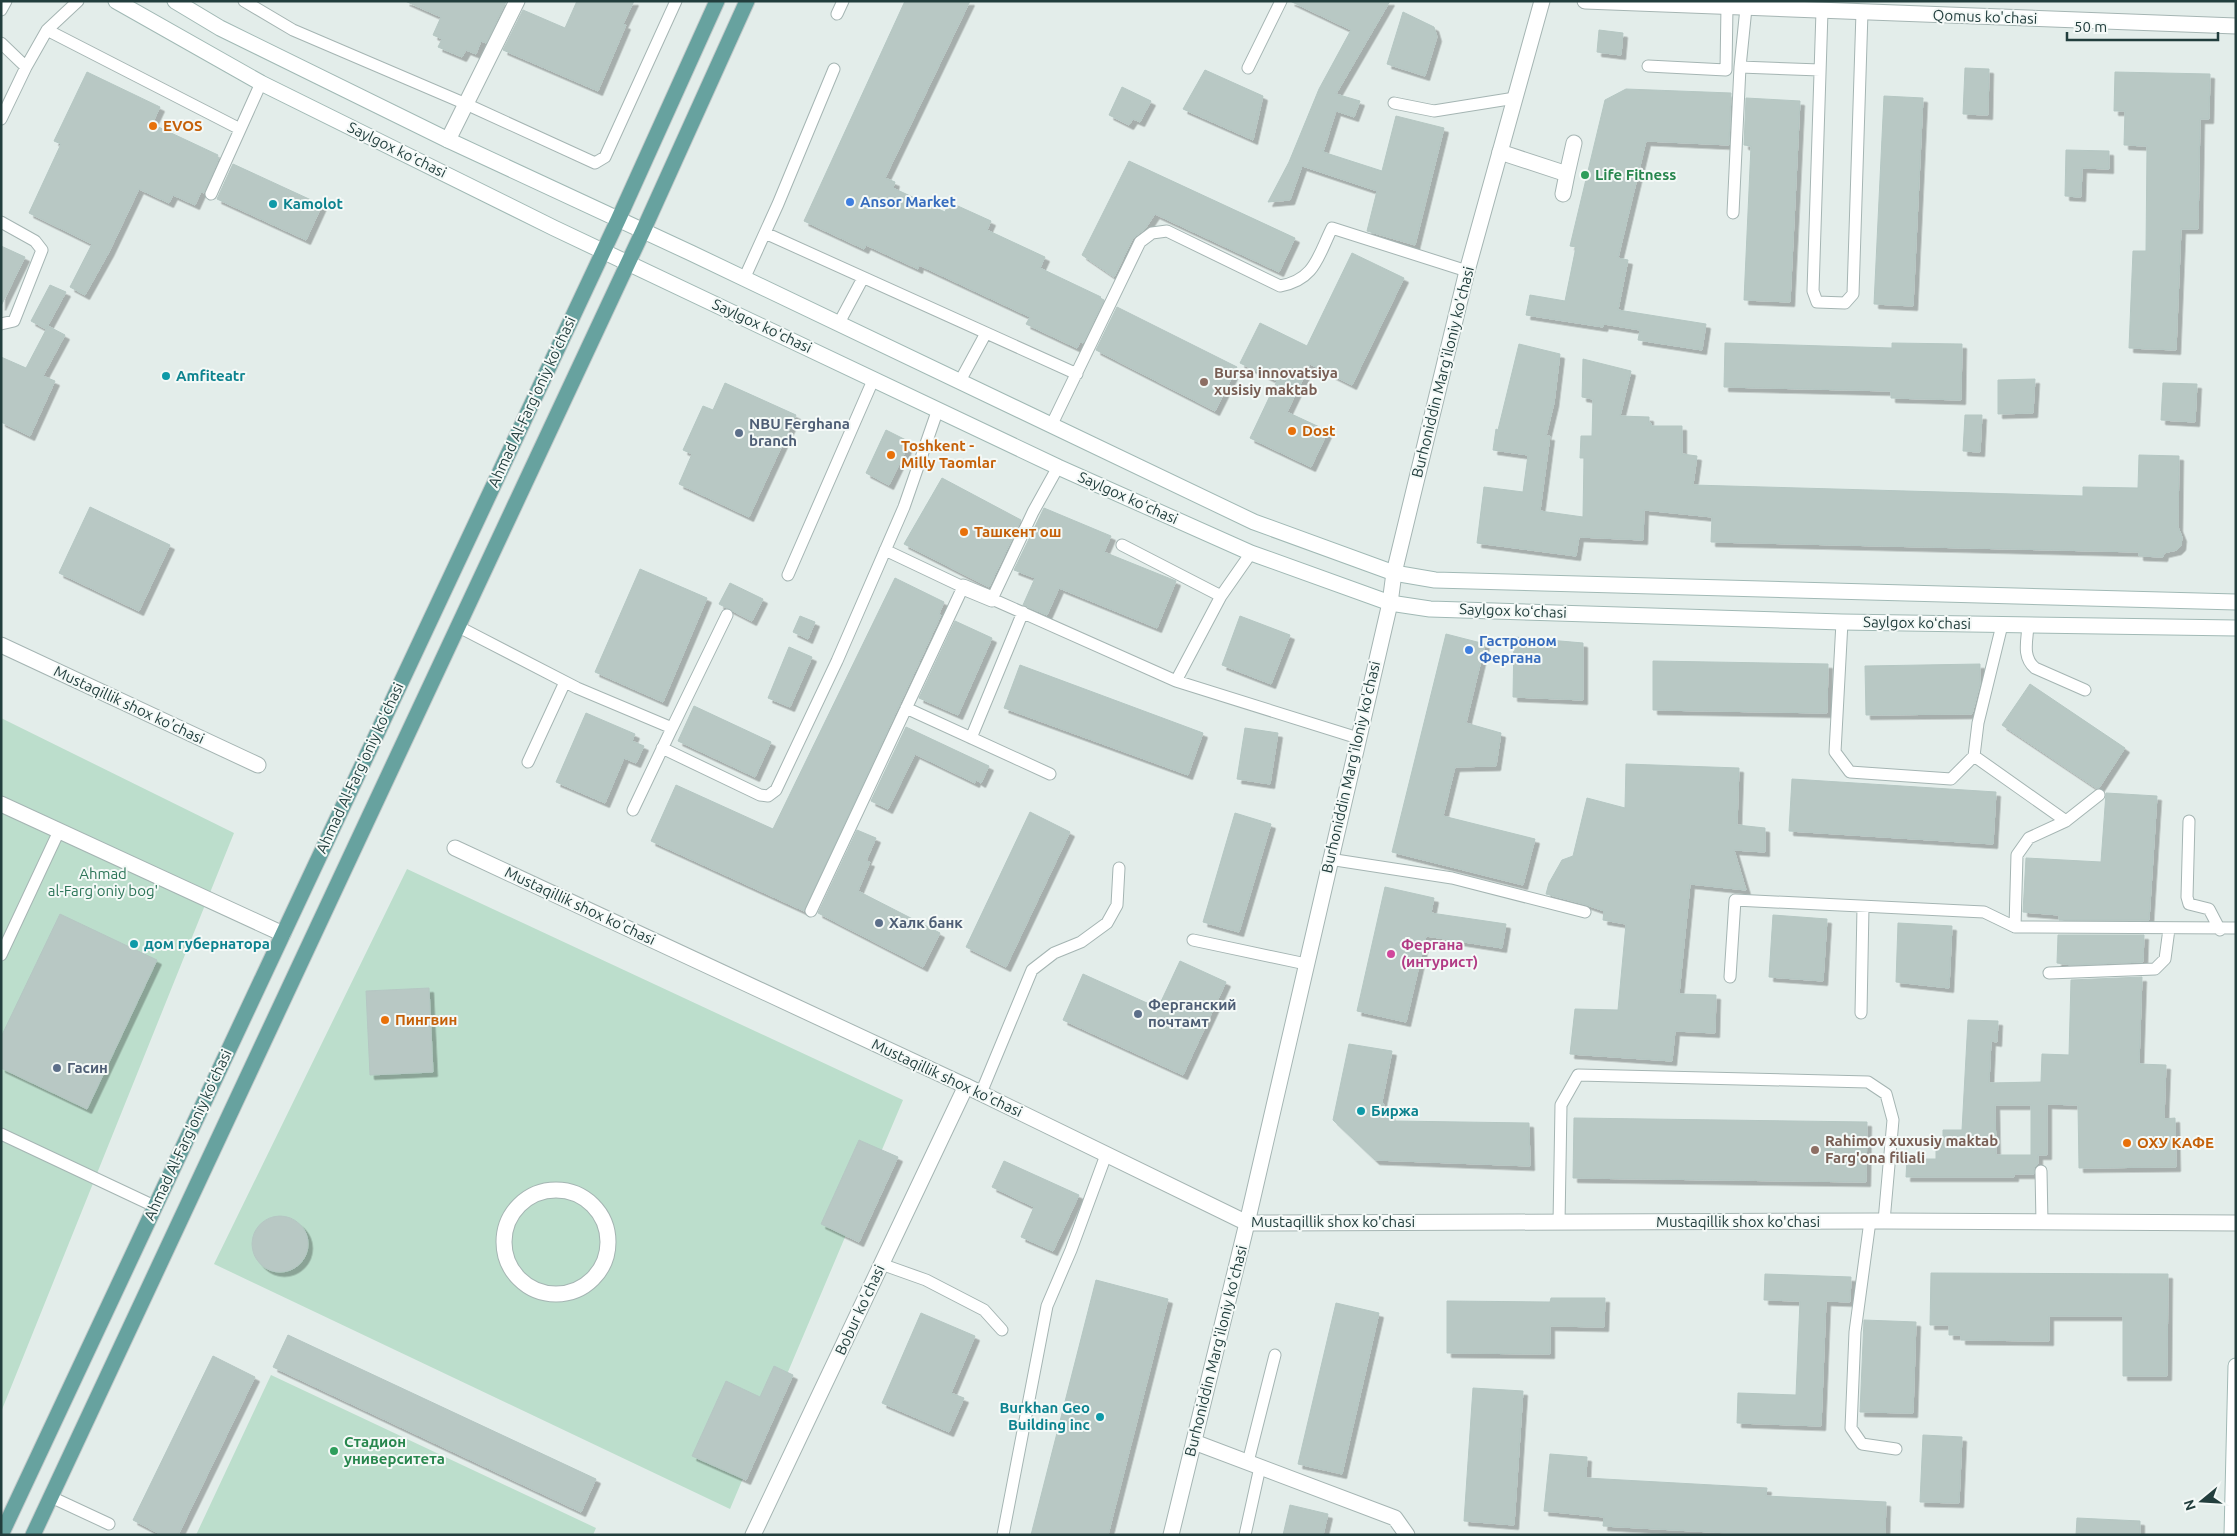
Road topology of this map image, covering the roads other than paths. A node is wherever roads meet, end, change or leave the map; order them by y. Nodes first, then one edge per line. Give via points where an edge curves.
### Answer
1 (6, 1) edge
2 (78, 1) edge
3 (116, 1) edge
4 (175, 1) edge
5 (244, 1) edge
6 (517, 1) edge
7 (676, 1) edge
8 (717, 1) edge
9 (747, 1) edge
10 (843, 1) edge
11 (1281, 1) edge
12 (1542, 1) edge
13 (1585, 1) edge
14 (1727, 6) junction
15 (1746, 8) junction
16 (1, 10) edge
17 (1822, 11) junction
18 (1862, 12) junction
19 (837, 14) dead end
20 (2236, 26) edge
21 (47, 30) junction
22 (1, 44) edge
23 (1648, 66) dead end
24 (26, 67) junction
25 (1740, 67) junction
26 (1248, 68) dead end
27 (834, 69) dead end
28 (1820, 70) junction
29 (261, 83) junction
30 (1515, 98) junction
31 (1394, 103) dead end
32 (466, 104) junction
33 (1, 118) edge
34 (240, 129) junction
35 (448, 140) junction
36 (1574, 143) dead end
37 (1500, 152) junction
38 (1568, 174) junction
39 (211, 194) dead end
40 (1563, 194) dead end
41 (1733, 213) dead end
42 (618, 220) junction
43 (1, 222) edge
44 (643, 231) junction
45 (766, 233) junction
46 (603, 251) junction
47 (628, 262) junction
48 (1467, 271) junction
49 (744, 278) junction
50 (863, 278) junction
51 (839, 323) junction
52 (1, 324) edge
53 (986, 333) junction
54 (1077, 374) junction
55 (874, 378) junction
56 (960, 382) junction
57 (938, 409) junction
58 (1051, 426) junction
59 (1058, 467) junction
60 (1122, 545) dead end
61 (885, 550) junction
62 (1251, 554) junction
63 (1394, 573) junction
64 (788, 575) dead end
65 (963, 587) junction
66 (1221, 596) junction
67 (992, 599) junction
68 (2236, 602) edge
69 (1390, 603) junction
70 (1023, 612) junction
71 (727, 615) dead end
72 (1842, 622) junction
73 (2002, 625) junction
74 (457, 626) junction
75 (2028, 626) junction
76 (2236, 628) edge
77 (1, 645) edge
78 (1176, 681) junction
79 (565, 682) junction
80 (2085, 690) dead end
81 (906, 708) junction
82 (672, 728) junction
83 (971, 738) junction
84 (1358, 738) junction
85 (662, 748) junction
86 (1974, 756) junction
87 (528, 762) dead end
88 (258, 765) dead end
89 (1050, 774) dead end
90 (2099, 794) dead end
91 (1, 804) edge
92 (633, 810) dead end
93 (2066, 821) junction
94 (2189, 821) dead end
95 (59, 831) junction
96 (455, 848) dead end
97 (1330, 859) junction
98 (1119, 868) dead end
99 (1863, 906) junction
100 (811, 911) dead end
101 (1585, 912) dead end
102 (2015, 927) junction
103 (2236, 928) edge
104 (2169, 929) junction
105 (2220, 930) junction
106 (283, 934) junction
107 (1193, 940) dead end
108 (1, 955) edge
109 (1306, 964) junction
110 (2049, 973) dead end
111 (1730, 977) dead end
112 (1861, 1013) dead end
113 (966, 1086) junction
114 (982, 1093) junction
115 (1, 1134) edge
116 (1106, 1154) junction
117 (2041, 1171) dead end
118 (154, 1206) junction
119 (1877, 1221) junction
120 (2042, 1222) junction
121 (2236, 1222) edge
122 (1247, 1223) junction
123 (1559, 1223) junction
124 (882, 1264) junction
125 (546, 1293) joint
126 (1002, 1330) dead end
127 (1275, 1355) dead end
128 (2236, 1366) edge
129 (2235, 1423) edge
130 (1194, 1442) junction
131 (1896, 1449) dead end
132 (1254, 1465) junction
133 (51, 1497) junction
134 (109, 1524) dead end
135 (1, 1535) edge
136 (33, 1535) edge
137 (753, 1535) edge
138 (1003, 1535) edge
139 (1171, 1535) edge
140 (1245, 1535) edge
141 (1407, 1535) edge
142 (2232, 1535) edge

1 - 16 lane
2 - 21 lane
3 - 29 street, Saylgox koʻchasi
4 - 35 street, Saylgox koʻchasi via 220,28
5 - 32 lane via 293,30
6 - 32 street
7 - 32 lane via 604,157 595,163
8 - 42 main road, Ahmad Al-Farg'oniy ko'chasi
9 - 44 main road, Ahmad Al-Farg'oniy ko'chasi
10 - 19 lane
11 - 26 lane
12 - 30 street, Burhoniddin Marg'iloniy ko'chasi
13 - 14 street, Qomus ko'chasi
14 - 15 street, Qomus ko'chasi
14 - 23 lane via 1726,70
15 - 17 street, Qomus ko'chasi
15 - 25 lane
17 - 18 street, Qomus ko'chasi
17 - 28 lane
18 - 20 street, Qomus ko'chasi
18 - 28 lane via 1853,294 1845,303 1817,302 1813,291
21 - 24 lane
21 - 34 lane
22 - 24 lane
24 - 33 lane
25 - 28 lane
25 - 41 lane
27 - 45 lane
29 - 34 lane
29 - 46 street, Saylgox koʻchasi
30 - 31 lane via 1434,111
30 - 37 street, Burhoniddin Marg'iloniy ko'chasi
32 - 35 street
34 - 39 lane
35 - 42 street, Saylgox koʻchasi
36 - 38 street
37 - 38 street
37 - 48 street, Burhoniddin Marg'iloniy ko'chasi
38 - 40 street
42 - 44 street, Saylgox koʻchasi
42 - 46 main road, Ahmad Al-Farg'oniy ko'chasi
43 - 52 lane via 35,241 42,250 14,321
44 - 47 main road, Ahmad Al-Farg'oniy ko'chasi
44 - 49 street, Saylgox koʻchasi
45 - 49 lane
45 - 50 lane
46 - 47 street, Saylgox koʻchasi
46 - 106 main road, Ahmad Al-Farg'oniy ko'chasi
47 - 55 street, Saylgox koʻchasi
47 - 74 main road, Ahmad Al-Farg'oniy ko'chasi
48 - 54 lane via 1332,228 1308,275 1294,284 1280,286 1168,231 1152,233 1140,242
48 - 63 street, Burhoniddin Marg'iloniy ko'chasi
49 - 51 street, Saylgox koʻchasi
50 - 51 lane
50 - 53 lane
51 - 56 street, Saylgox koʻchasi
53 - 54 lane
53 - 56 lane
54 - 58 lane
55 - 57 street, Saylgox koʻchasi
55 - 64 lane
56 - 58 street, Saylgox koʻchasi
57 - 59 street, Saylgox koʻchasi
57 - 61 lane via 904,507
58 - 63 street, Saylgox koʻchasi via 1254,522
59 - 62 street, Saylgox koʻchasi
59 - 67 lane
60 - 66 lane
61 - 65 lane
61 - 85 lane via 776,790 768,796 760,795
62 - 66 lane
62 - 69 street, Saylgox koʻchasi
63 - 68 street, Saylgox koʻchasi via 1435,580
63 - 69 street, Burhoniddin Marg'iloniy ko'chasi
65 - 67 street
65 - 81 lane
66 - 78 lane
67 - 70 lane
69 - 72 street, Saylgox koʻchasi via 1430,609
69 - 84 street, Burhoniddin Marg'iloniy ko'chasi
70 - 78 lane
70 - 83 lane
71 - 82 lane
72 - 73 street, Saylgox koʻchasi
72 - 86 lane via 1835,752 1850,772 1952,779
73 - 75 street, Saylgox koʻchasi
73 - 86 lane via 1978,723
74 - 79 lane
74 - 133 main road, Ahmad Al-Farg'oniy ko'chasi
75 - 76 street, Saylgox koʻchasi
75 - 80 lane via 2026,655 2029,663
77 - 88 street, Mustaqillik shox ko'chasi
78 - 84 lane
79 - 82 lane
79 - 87 lane
81 - 83 lane
81 - 100 lane
82 - 85 lane
83 - 89 lane
84 - 97 street, Burhoniddin Marg'iloniy ko'chasi
85 - 92 lane
86 - 93 lane
90 - 93 lane
91 - 95 street
93 - 102 lane via 2029,838 2017,855
94 - 105 lane via 2187,897 2189,904 2209,909
95 - 106 street
95 - 108 lane
96 - 113 street, Mustaqillik shox ko'chasi
97 - 101 lane via 1452,878
97 - 109 street, Burhoniddin Marg'iloniy ko'chasi
98 - 114 lane via 1117,905 1107,923 1081,942 1054,953 1032,970
99 - 102 lane via 1984,912
99 - 111 lane via 1735,900
99 - 112 lane
102 - 104 lane
103 - 105 lane
104 - 105 lane
104 - 110 lane via 2165,959 2155,969
106 - 118 main road, Ahmad Al-Farg'oniy ko'chasi
107 - 109 lane
109 - 122 street, Burhoniddin Marg'iloniy ko'chasi
113 - 114 street, Mustaqillik shox ko'chasi
113 - 124 street, Bobur ko'chasi
114 - 116 street, Mustaqillik shox ko'chasi
115 - 118 lane
116 - 122 street, Mustaqillik shox ko'chasi
116 - 138 lane via 1071,1250 1046,1306
117 - 120 lane
118 - 135 main road, Ahmad Al-Farg'oniy ko'chasi
119 - 120 street, Mustaqillik shox ko'chasi
119 - 123 street, Mustaqillik shox ko'chasi
119 - 123 lane via 1893,1120 1886,1094 1868,1082 1578,1075 1561,1105
119 - 131 lane via 1855,1332 1851,1428 1862,1444
120 - 121 street, Mustaqillik shox ko'chasi
122 - 123 street, Mustaqillik shox ko'chasi
122 - 130 street, Burhoniddin Marg'iloniy ko'chasi
124 - 126 lane via 926,1280 984,1310
124 - 137 street, Bobur ko'chasi
125 - 125 street via 530,1287 508,1262 504,1246 505,1229 524,1200 540,1192 574,1193 589,1202 600,1215 608,1248 593,1278 579,1288 563,1293
127 - 132 lane
128 - 129 street
129 - 142 street
130 - 132 street
130 - 139 street, Burhoniddin Marg'iloniy ko'chasi
132 - 140 lane
132 - 141 street via 1395,1518
133 - 134 lane
133 - 136 main road, Ahmad Al-Farg'oniy ko'chasi

